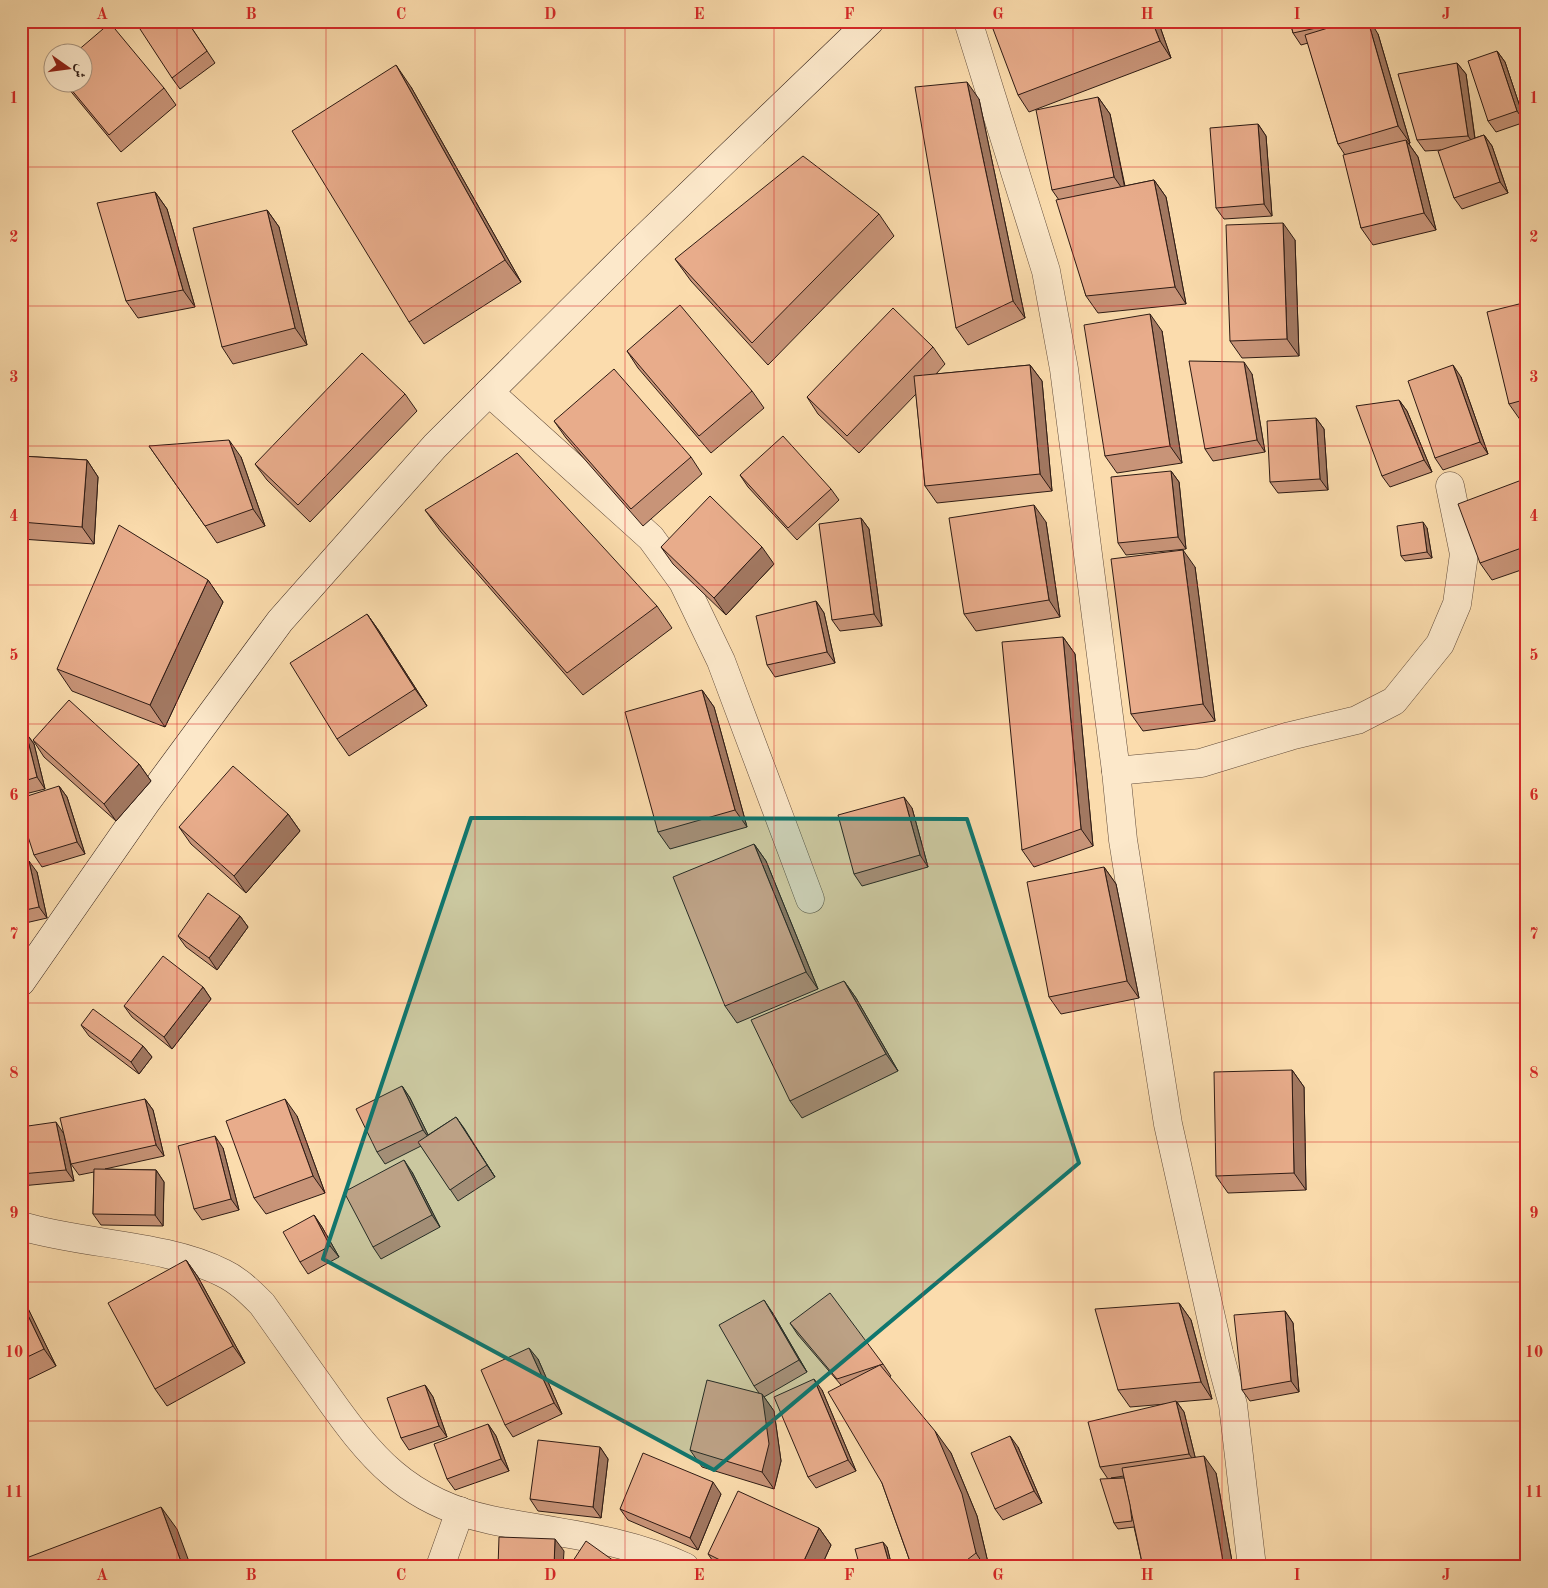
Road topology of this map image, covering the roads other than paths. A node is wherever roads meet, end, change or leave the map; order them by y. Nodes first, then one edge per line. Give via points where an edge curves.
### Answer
1 (870, 21) edge
2 (968, 21) edge
3 (489, 392) junction
4 (1450, 486) dead end
5 (1116, 771) junction
6 (810, 899) dead end
7 (23, 977) edge
8 (21, 1226) edge
9 (460, 1511) junction
10 (440, 1567) edge
11 (685, 1567) edge
12 (1252, 1567) edge

1 - 3 street
2 - 5 street via 1046,272 1064,369
3 - 6 street via 651,538 683,582 721,661
3 - 7 street via 434,446 280,621
4 - 5 street via 1464,554 1457,604 1440,644 1394,701 1357,720 1201,763
5 - 12 street via 1123,840 1168,1124 1233,1405
8 - 9 street via 179,1258 224,1273 262,1304 354,1435 376,1460 397,1479 430,1499
9 - 10 street
9 - 11 street via 622,1544

